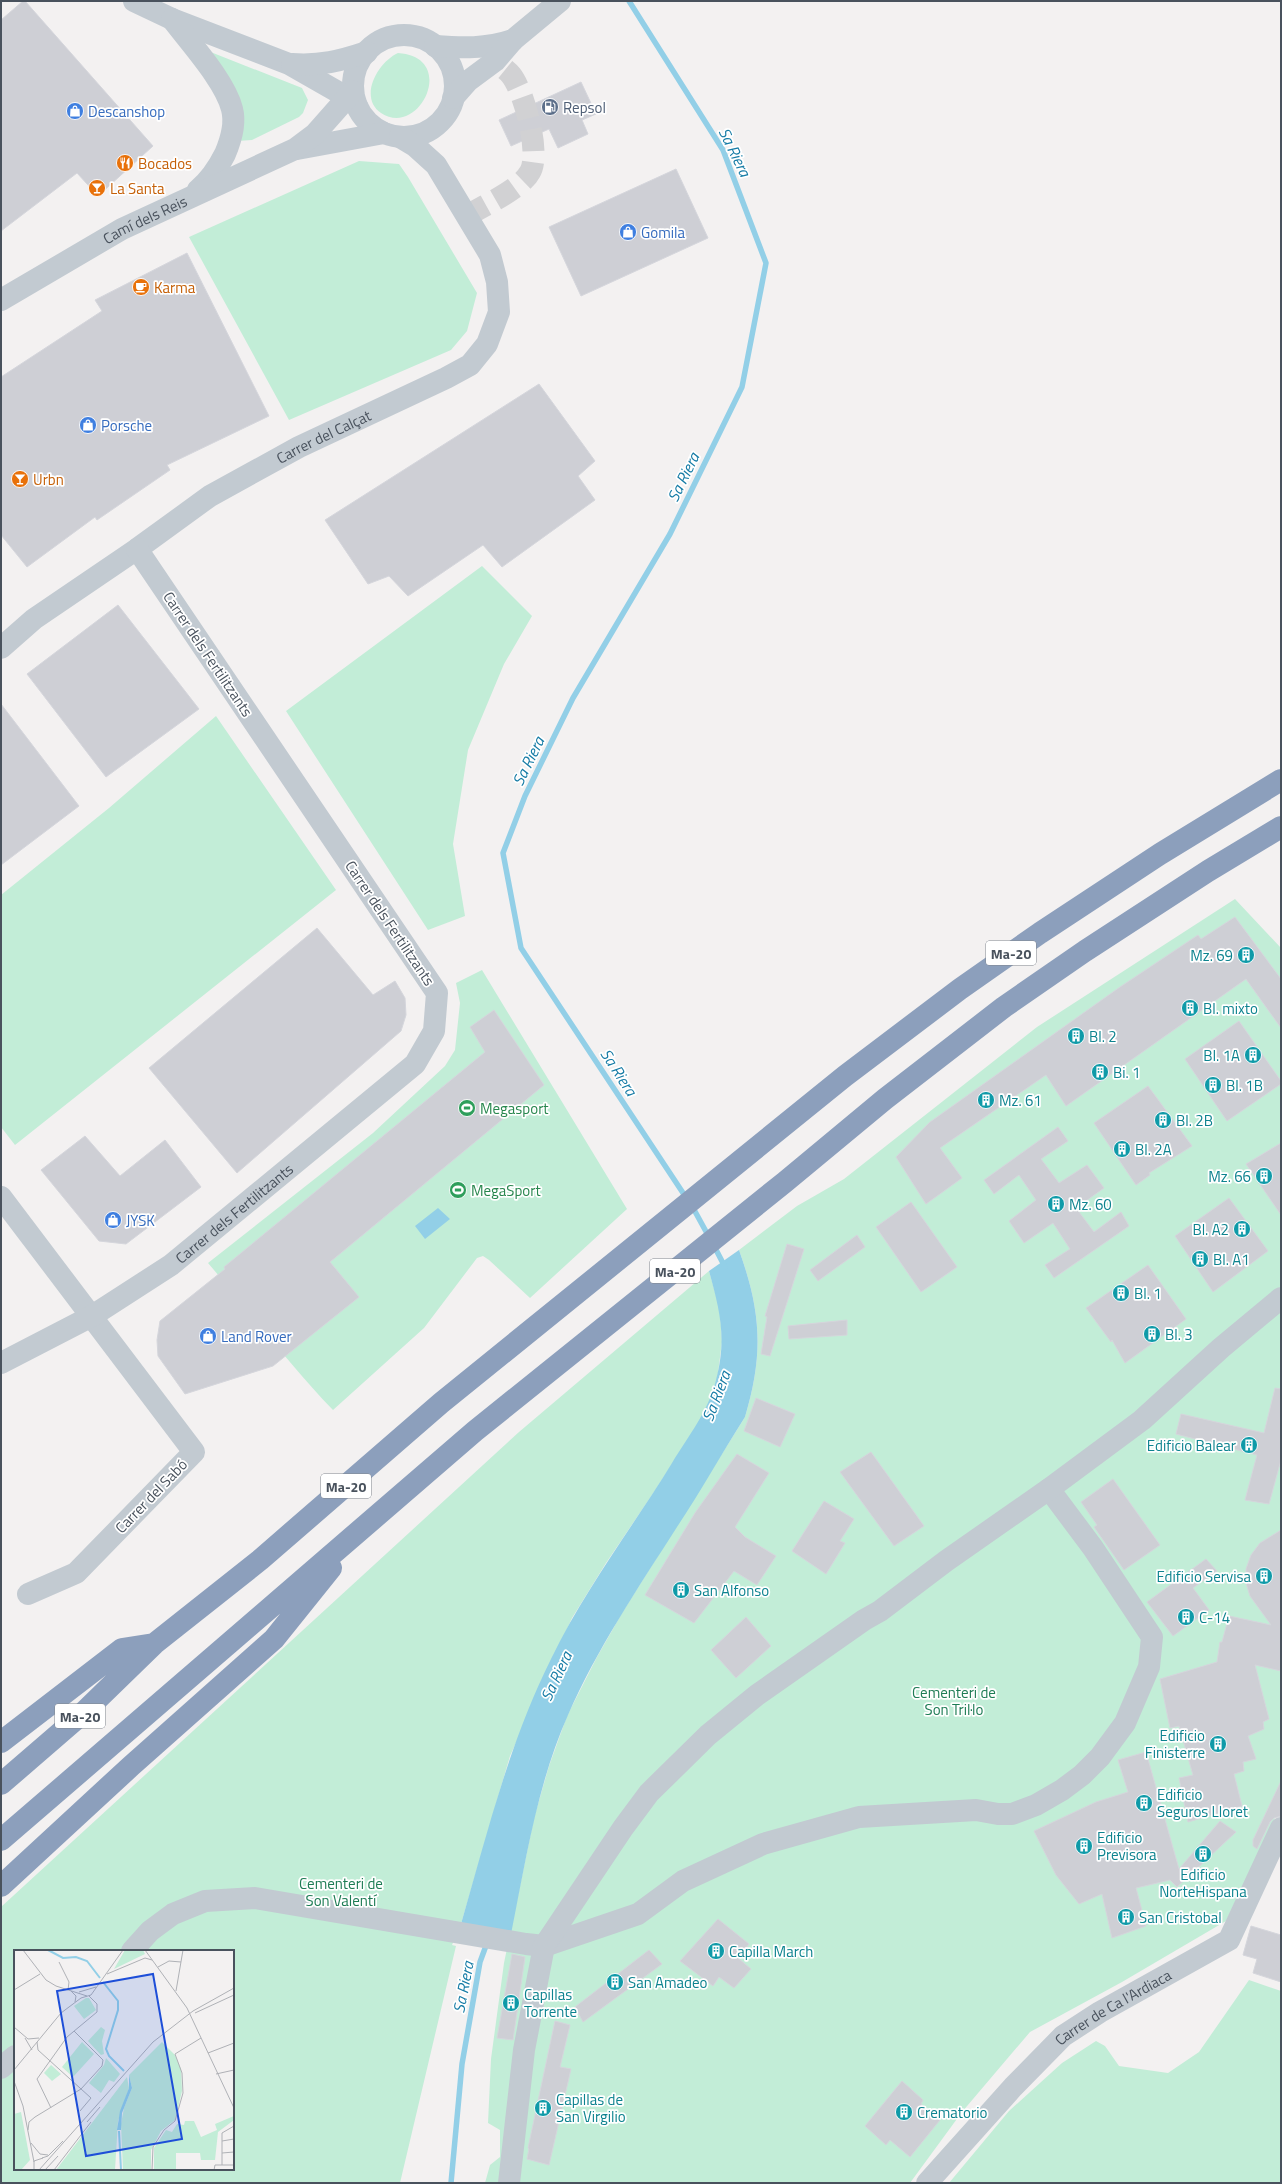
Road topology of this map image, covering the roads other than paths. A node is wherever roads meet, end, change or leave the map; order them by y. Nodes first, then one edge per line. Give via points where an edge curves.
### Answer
1 (560, 1) edge
2 (146, 4) edge
3 (172, 19) junction
4 (512, 40) junction
5 (435, 46) junction
6 (367, 52) junction
7 (289, 64) junction
8 (352, 98) junction
9 (453, 98) junction
10 (438, 124) junction
11 (392, 135) junction
12 (295, 149) junction
13 (436, 165) junction
14 (188, 198) junction
15 (1, 300) edge
16 (137, 549) junction
17 (1, 648) edge
18 (1281, 780) edge
19 (1281, 827) edge
20 (1, 1197) edge
21 (1281, 1298) edge
22 (92, 1316) junction
23 (1, 1362) edge
24 (1049, 1489) junction
25 (365, 1525) junction
26 (28, 1594) dead end
27 (154, 1644) junction
28 (1, 1742) edge
29 (1, 1784) edge
30 (1281, 1828) edge
31 (1, 1840) edge
32 (1, 1886) edge
33 (535, 1945) junction
34 (133, 1950) edge
35 (14, 2057) edge
36 (1, 2068) edge
37 (509, 2183) edge
38 (927, 2183) edge

1 - 4 street
2 - 3 street
3 - 7 street
3 - 14 street via 209,67 232,108 231,139 215,172
4 - 5 street via 495,46
4 - 9 street via 495,61 468,81
5 - 6 street via 418,37 401,35 385,38
5 - 9 street via 444,54 453,70
6 - 7 street via 314,66
6 - 8 street via 360,60 355,74
7 - 8 street
8 - 11 street via 372,126
8 - 12 street via 315,134
9 - 10 street via 444,118
10 - 11 street via 418,136
10 - 13 street via 434,145
11 - 12 street
11 - 13 street via 415,146
12 - 14 street, Camí dels Reis
13 - 16 street, Carrer del Calçat via 490,255 497,282 499,312 487,344 470,365 299,447 210,496
14 - 15 street, Camí dels Reis via 122,229
16 - 17 street, Carrer del Calçat via 34,619
16 - 22 street, Carrer dels Fertilitzants via 437,993 434,1031 415,1064 171,1265
18 - 27 highway, Ma-20 via 1040,932 923,1016 536,1325 441,1403 260,1560
19 - 25 highway, Ma-20 via 1132,920 1004,1007 885,1099 475,1432
20 - 22 street
21 - 24 street via 1221,1348 1153,1412
22 - 23 street, Carrer dels Fertilitzants
22 - 26 street, Carrer del Sabó via 194,1452 76,1573
24 - 33 street via 880,1611 757,1695 708,1735 649,1794
24 - 33 street via 1105,1565 1152,1637 1149,1667 1125,1723 1100,1757 1082,1775 1036,1805 1012,1814 976,1810 859,1817 763,1844 683,1881 638,1914
25 - 31 highway, Ma-20
25 - 32 highway via 274,1639
27 - 28 highway via 122,1649
27 - 29 highway, Ma-20 via 82,1714
30 - 38 street, Carrer de Ca l'Ardiaca via 1229,1940 1100,2012 1063,2036 1008,2092
33 - 34 street via 256,1898 205,1901 172,1914 150,1931
33 - 37 street
35 - 36 street

